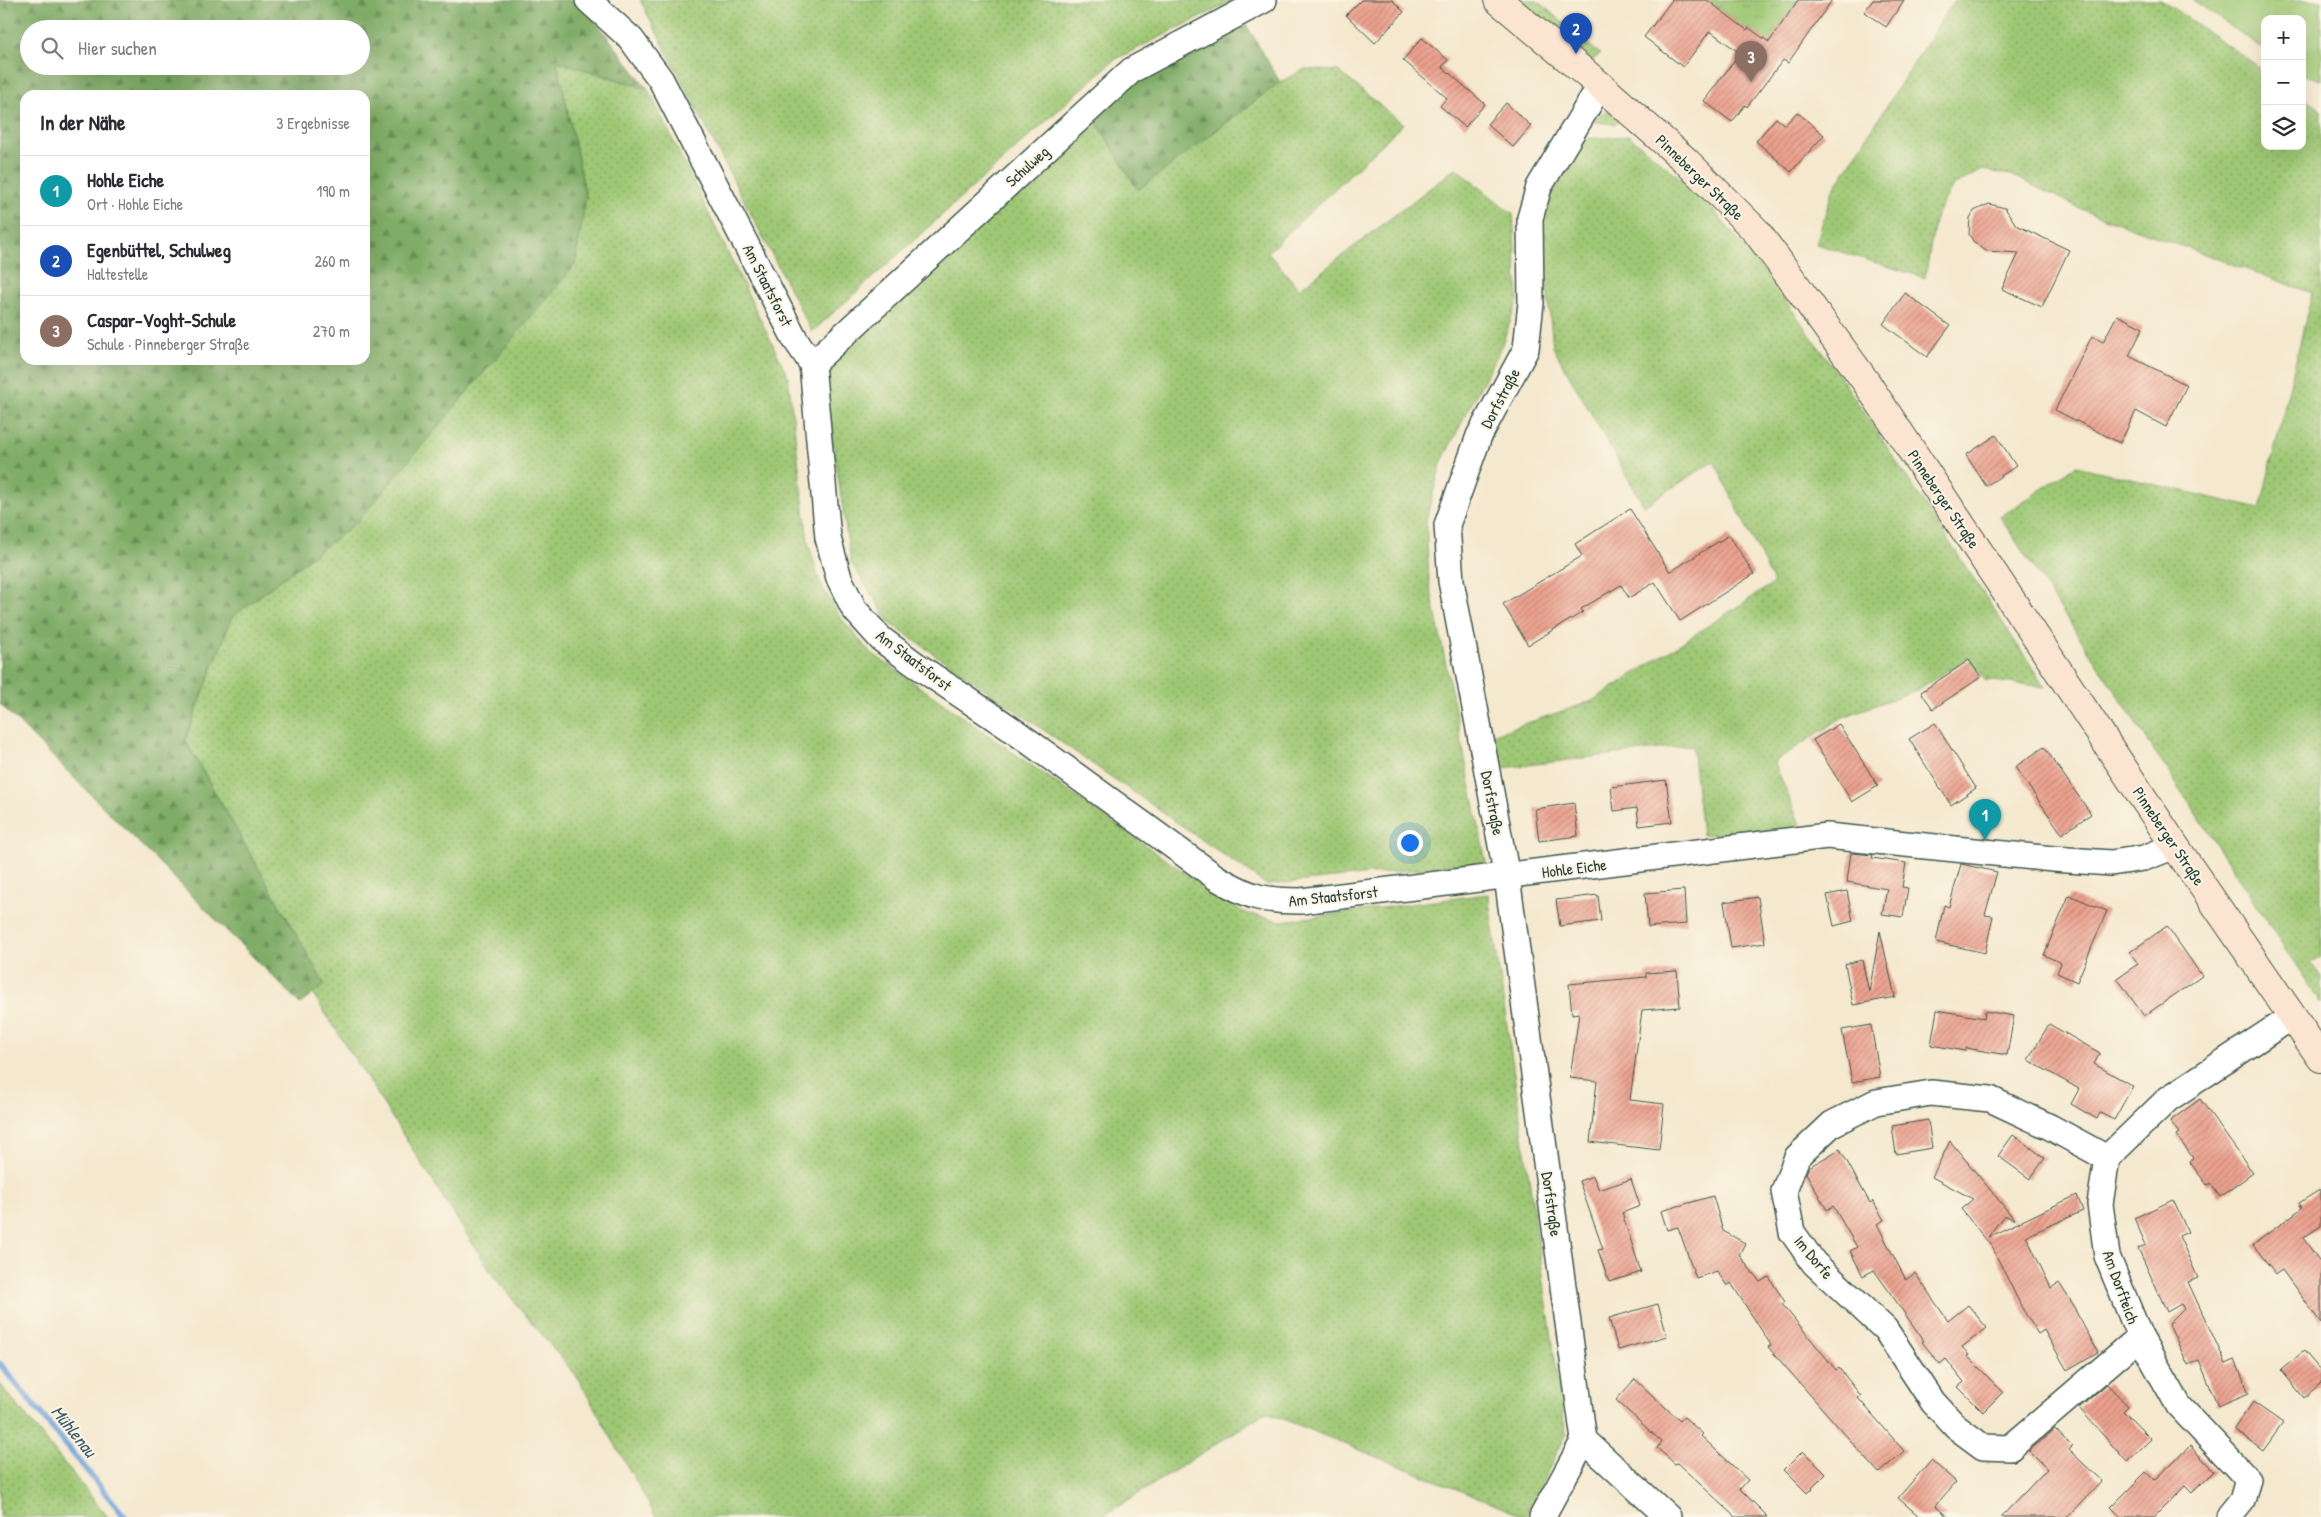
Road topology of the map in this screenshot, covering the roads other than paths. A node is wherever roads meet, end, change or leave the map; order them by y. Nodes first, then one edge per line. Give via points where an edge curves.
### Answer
1 (588, 0) edge
2 (1264, 0) edge
3 (1498, 0) edge
4 (1602, 87) junction
5 (812, 364) junction
6 (2175, 846) junction
7 (1507, 877) junction
8 (2293, 1016) junction
9 (2321, 1058) edge
10 (2107, 1158) junction
11 (2140, 1338) junction
12 (1584, 1440) junction
13 (1542, 1517) edge
14 (1668, 1517) edge
15 (2228, 1517) edge

1 - 5 street, Am Staatsforst via 631,39 661,80 795,339
2 - 5 street, Schulweg via 1132,70
3 - 4 main road, Pinneberger Straße
4 - 6 main road, Pinneberger Straße via 1685,160 1756,232 1806,297
4 - 7 street, Dorfstraße via 1539,187 1530,218 1531,303 1526,348 1479,436 1447,525 1451,581
5 - 7 street, Am Staatsforst via 828,538 838,578 854,609 882,639 912,662 1017,733 1217,878 1243,893 1272,901 1301,901
6 - 7 street, Hohle Eiche via 2144,858 2111,863 1827,836
6 - 8 main road, Pinneberger Straße
7 - 12 street, Dorfstraße
8 - 9 main road, Pinneberger Straße
8 - 10 street via 2168,1099
10 - 11 street, Am Dorfteich via 2100,1204 2107,1256
10 - 11 street, Im Dorfe via 1990,1099 1931,1093 1876,1102 1832,1124 1797,1157 1784,1191 1792,1232 1814,1263 1885,1329 1933,1402 1956,1428 1983,1448 2010,1448
11 - 15 street, Am Dorfteich via 2179,1406 2248,1479 2242,1501
12 - 13 street
12 - 14 street

